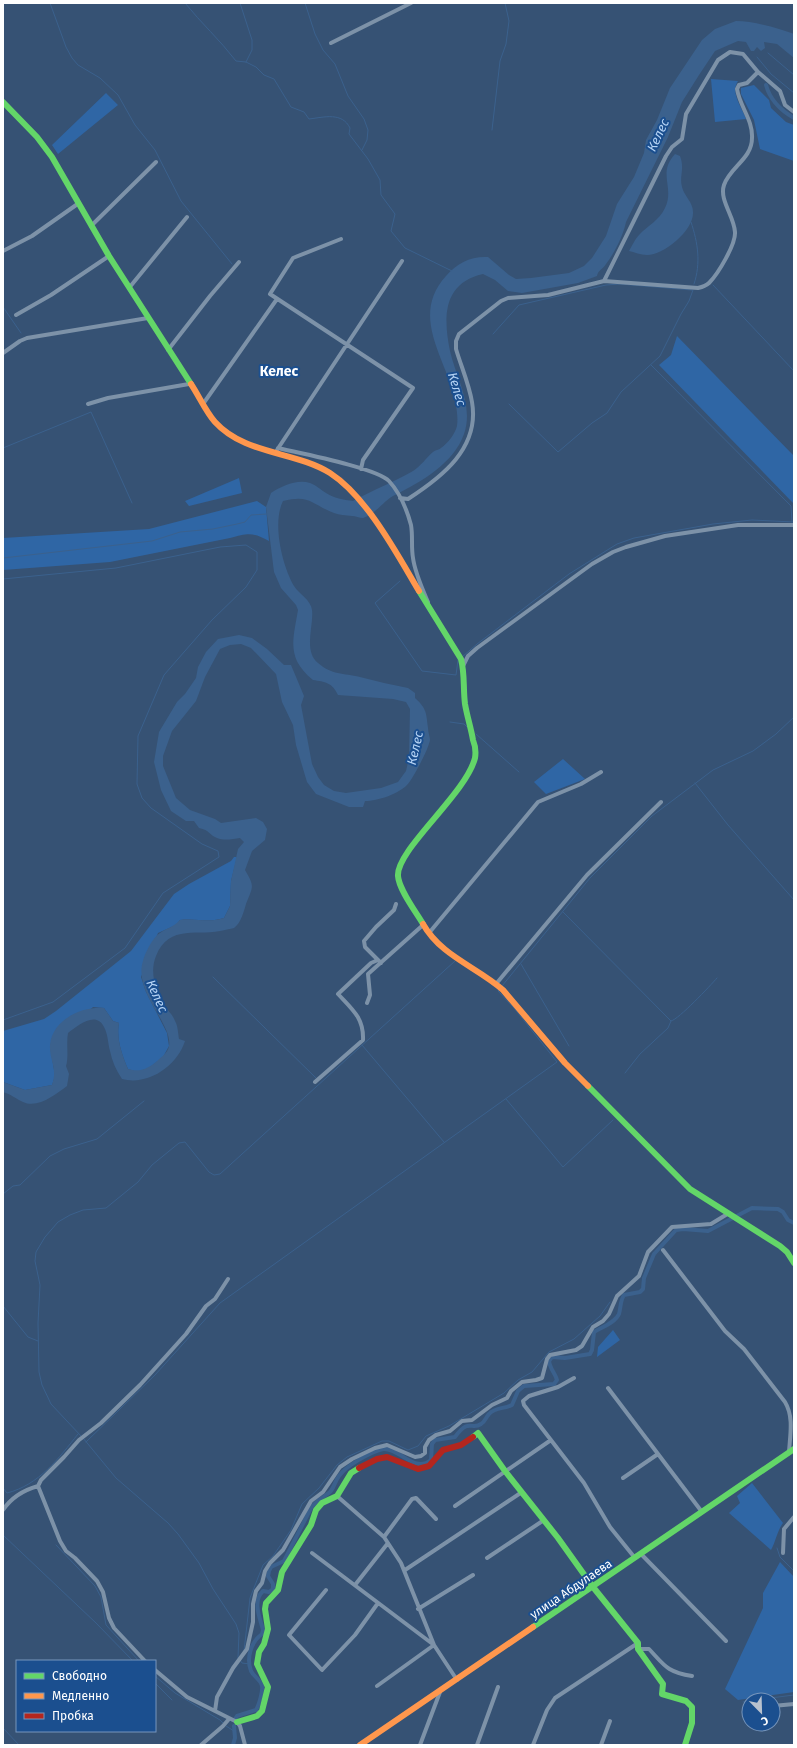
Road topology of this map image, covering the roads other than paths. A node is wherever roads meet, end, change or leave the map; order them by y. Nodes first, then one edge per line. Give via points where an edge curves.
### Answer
1 (411, 3) edge
2 (331, 43) dead end
3 (758, 72) junction
4 (3, 102) edge
5 (794, 112) edge
6 (156, 162) dead end
7 (79, 203) junction
8 (187, 217) dead end
9 (91, 226) junction
10 (341, 239) dead end
11 (3, 251) edge
12 (109, 256) junction
13 (239, 262) dead end
14 (402, 262) dead end
15 (604, 281) junction
16 (129, 288) junction
17 (277, 299) junction
18 (16, 315) dead end
19 (148, 318) junction
20 (347, 344) junction
21 (168, 350) junction
22 (3, 353) edge
23 (189, 384) junction
24 (88, 404) dead end
25 (203, 405) junction
26 (276, 451) junction
27 (315, 458) junction
28 (313, 464) junction
29 (361, 469) junction
30 (400, 498) junction
31 (408, 499) junction
32 (406, 510) junction
33 (794, 526) edge
34 (433, 615) junction
35 (463, 666) junction
36 (601, 772) dead end
37 (661, 802) dead end
38 (396, 904) dead end
39 (423, 925) junction
40 (429, 934) junction
41 (379, 961) junction
42 (500, 987) junction
43 (368, 1004) dead end
44 (316, 1082) dead end
45 (732, 1216) junction
46 (663, 1250) dead end
47 (794, 1263) edge
48 (228, 1280) dead end
49 (574, 1378) dead end
50 (608, 1388) dead end
51 (551, 1440) junction
52 (792, 1451) edge
53 (658, 1454) junction
54 (505, 1471) junction
55 (623, 1478) dead end
56 (38, 1486) junction
57 (522, 1492) junction
58 (337, 1496) junction
59 (455, 1506) dead end
60 (3, 1510) edge
61 (702, 1512) junction
62 (794, 1517) edge
63 (436, 1519) dead end
64 (544, 1520) junction
65 (384, 1537) junction
66 (388, 1543) junction
67 (312, 1553) dead end
68 (783, 1553) dead end
69 (642, 1554) junction
70 (487, 1558) dead end
71 (635, 1558) junction
72 (405, 1570) junction
73 (473, 1575) dead end
74 (355, 1585) junction
75 (593, 1587) junction
76 (326, 1590) dead end
77 (378, 1603) junction
78 (418, 1609) junction
79 (726, 1641) dead end
80 (434, 1645) junction
81 (638, 1646) junction
82 (144, 1660) edge
83 (156, 1671) edge
84 (692, 1676) dead end
85 (457, 1680) junction
86 (377, 1686) dead end
87 (498, 1687) dead end
88 (440, 1692) junction
89 (794, 1704) edge
90 (781, 1705) edge
91 (215, 1711) junction
92 (229, 1719) junction
93 (610, 1721) dead end
94 (237, 1722) junction
95 (201, 1745) edge
96 (245, 1745) edge
97 (360, 1745) edge
98 (420, 1745) edge
99 (477, 1745) edge
100 (533, 1745) edge
101 (601, 1745) edge
102 (685, 1745) edge

1 - 2 street
3 - 5 street via 780,90 785,105
3 - 15 street via 740,52 727,53 718,60 686,114 682,139 666,156
3 - 15 street via 747,82 739,85 737,90 751,126 752,140 747,154 724,184 724,199 735,233 731,246 708,284 698,288
4 - 7 main road via 37,137 56,163
6 - 9 street
7 - 9 main road
7 - 11 street via 32,236
8 - 16 street
9 - 12 main road
10 - 17 street via 293,258 270,294
12 - 16 main road
12 - 18 street
13 - 21 street
14 - 20 street
15 - 31 street via 548,295 508,298 459,334 456,349 472,402 467,444 443,474
16 - 19 main road
17 - 20 street
17 - 25 street
19 - 21 main road
19 - 22 street via 27,338
20 - 26 street
20 - 29 street via 413,388 363,460
21 - 23 main road
23 - 24 street via 108,398
23 - 25 main road
25 - 26 main road via 223,431 233,438 254,447
26 - 27 street
26 - 28 main road
27 - 28 street
27 - 29 street
28 - 34 main road via 351,490 405,564
29 - 30 street via 388,480
30 - 31 street
30 - 32 street
31 - 32 street
32 - 34 street via 412,533 416,572
33 - 35 street via 738,524 665,536 613,552 592,564 477,648 468,656
34 - 35 main road
35 - 39 main road via 465,704 474,747 474,764 460,787 405,855 398,875 404,894
36 - 40 street via 581,784 538,802
37 - 42 street via 587,875
38 - 41 street via 394,910 364,942 365,947
39 - 40 main road
39 - 41 street
40 - 42 main road via 449,953
41 - 43 street via 368,974
41 - 44 street via 371,963 338,994 358,1014 363,1040
42 - 45 main road via 565,1063 677,1177 690,1189
45 - 47 main road via 780,1246
45 - 91 street via 711,1224 672,1227 648,1252 639,1276 617,1296 609,1314 593,1327 586,1342 576,1350 550,1355 542,1378 522,1382 507,1398 492,1405 472,1420 462,1421 450,1431 428,1440 425,1453 421,1456 408,1455 387,1445 375,1448 340,1467 323,1492 311,1500 283,1550 265,1571 262,1583 256,1591 247,1649 217,1697
46 - 52 street via 725,1331 744,1349 785,1402 790,1410
48 - 56 street via 186,1334 140,1385 101,1423 79,1440
49 - 51 street via 558,1387 529,1396 523,1401
50 - 53 street
51 - 54 street
51 - 71 street via 584,1483 610,1527
52 - 61 main road, улица Абдулаева
53 - 55 street
53 - 61 street
54 - 57 main road
54 - 58 main road via 478,1433 461,1445 443,1450 429,1466 418,1469 387,1457 372,1461 352,1473
54 - 59 street
56 - 60 street via 14,1497
56 - 82 street via 66,1551 97,1581 104,1592 109,1618 114,1628
57 - 64 main road
57 - 72 street
58 - 65 street
58 - 94 main road via 322,1503 316,1510 311,1525 282,1572 278,1590 266,1603 268,1629 257,1664 268,1687 262,1711 257,1716
61 - 69 main road, улица Абдулаева
62 - 68 street via 784,1529
63 - 65 street via 416,1498 412,1499
64 - 70 street
64 - 75 main road
65 - 66 street
66 - 72 street
66 - 74 street
67 - 74 street
69 - 71 main road, улица Абдулаева
69 - 79 street
71 - 75 main road, улица Абдулаева
72 - 78 street
73 - 78 street
74 - 77 street
75 - 81 main road
75 - 85 main road, улица Абдулаева
76 - 77 street via 289,1635 322,1670 355,1635
77 - 80 street
78 - 80 street
80 - 85 street
80 - 86 street
81 - 84 street via 649,1649 666,1667 676,1673
81 - 100 street via 555,1698 547,1710
81 - 102 main road via 662,1684 662,1694 690,1704 692,1725
83 - 91 street via 187,1697
85 - 88 main road, улица Абдулаева
87 - 99 street
88 - 97 main road, улица Абдулаева
88 - 98 street
89 - 90 street
91 - 92 street
92 - 94 street
92 - 95 street
93 - 101 street
94 - 96 street

